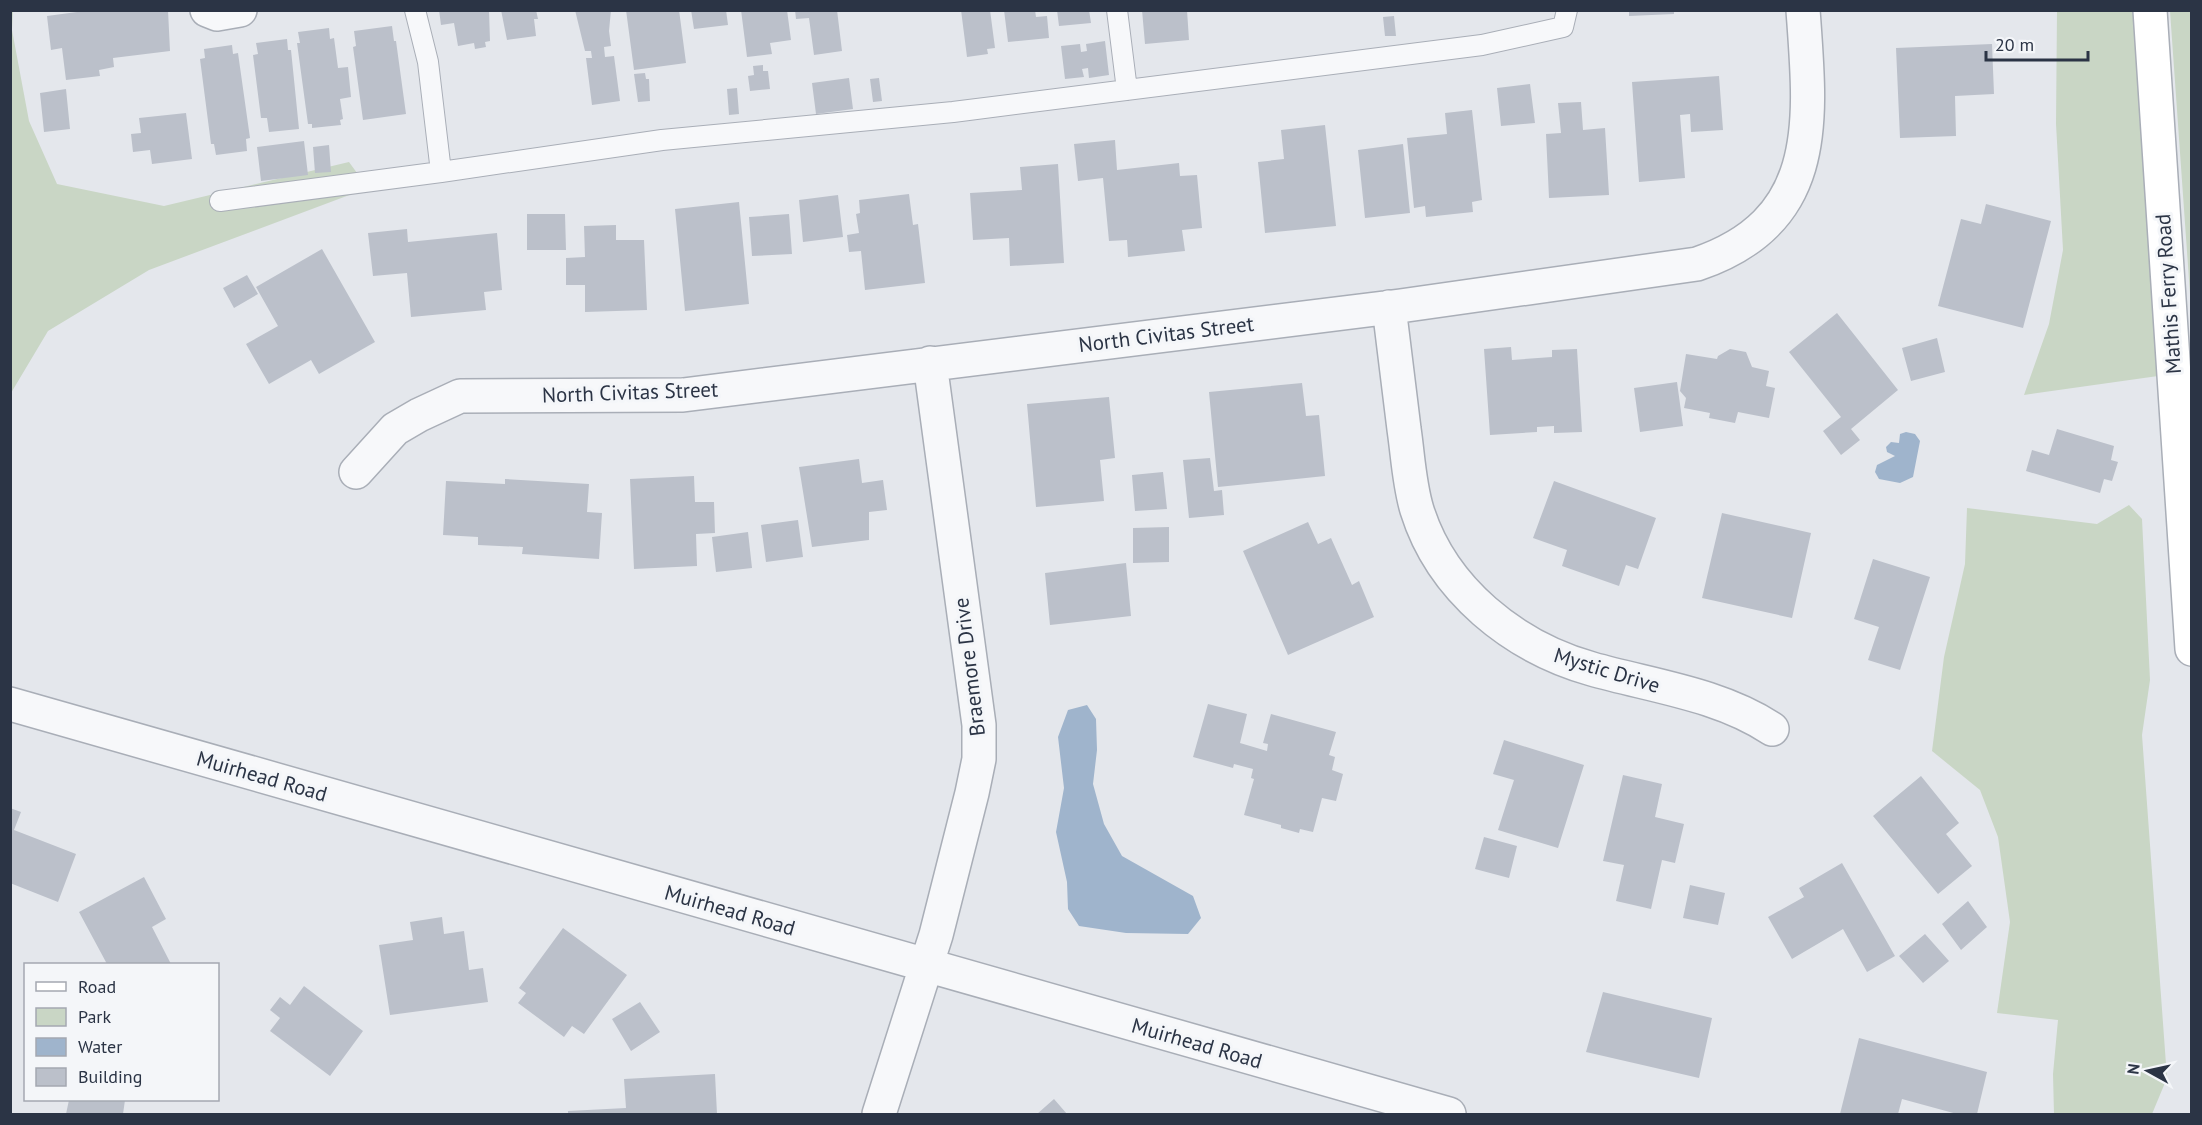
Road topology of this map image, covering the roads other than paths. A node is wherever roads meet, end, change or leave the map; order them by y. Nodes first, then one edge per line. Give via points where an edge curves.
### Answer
1 (207, 10) edge
2 (240, 10) edge
3 (415, 10) edge
4 (1117, 10) edge
5 (1568, 10) edge
6 (1803, 10) edge
7 (2150, 10) edge
8 (1127, 90) junction
9 (441, 172) junction
10 (220, 201) dead end
11 (1389, 307) junction
12 (930, 363) junction
13 (356, 472) dead end
14 (2192, 649) edge
15 (10, 704) edge
16 (1772, 729) dead end
17 (926, 966) junction
18 (879, 1114) edge
19 (1449, 1114) edge

1 - 2 street via 217,14
3 - 9 lane via 428,62
4 - 8 lane
5 - 8 lane via 1563,27 1482,45
6 - 11 street, North Civitas Street via 1810,98 1799,166 1778,210 1740,245 1697,264
7 - 14 main road, Mathis Ferry Road
8 - 9 lane via 662,140
9 - 10 lane
11 - 12 street, North Civitas Street
11 - 16 street, Mystic Drive via 1417,510 1447,570 1468,594 1504,627 1552,655 1720,703
12 - 13 street, North Civitas Street via 683,395 460,396 395,429
12 - 17 street, Braemore Drive via 979,725 979,759
15 - 17 street, Muirhead Road
17 - 18 street, Braemore Drive
17 - 19 street, Muirhead Road

